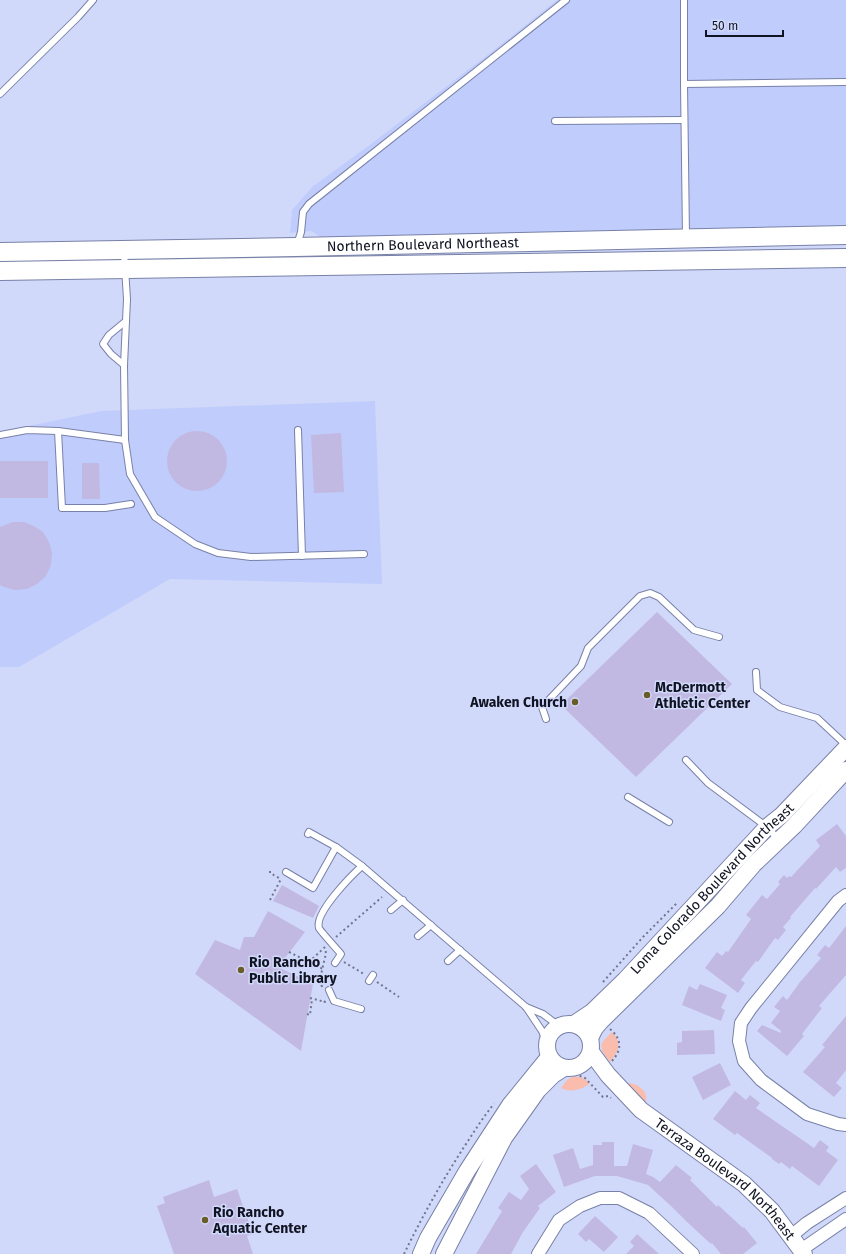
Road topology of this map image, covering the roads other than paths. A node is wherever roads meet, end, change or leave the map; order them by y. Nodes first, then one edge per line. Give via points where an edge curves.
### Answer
1 (93, 0) edge
2 (566, 0) edge
3 (684, 0) edge
4 (846, 82) edge
5 (684, 84) junction
6 (0, 94) edge
7 (684, 120) junction
8 (554, 121) dead end
9 (846, 235) edge
10 (686, 238) junction
11 (124, 250) junction
12 (0, 252) edge
13 (294, 256) junction
14 (846, 258) edge
15 (686, 260) junction
16 (125, 268) junction
17 (0, 271) edge
18 (126, 321) junction
19 (124, 365) junction
20 (298, 430) dead end
21 (58, 431) junction
22 (0, 435) edge
23 (125, 440) junction
24 (130, 504) dead end
25 (364, 554) dead end
26 (302, 556) junction
27 (719, 637) dead end
28 (756, 672) dead end
29 (546, 719) dead end
30 (846, 744) edge
31 (846, 748) edge
32 (686, 760) dead end
33 (846, 770) edge
34 (628, 797) dead end
35 (669, 822) dead end
36 (767, 827) junction
37 (308, 834) dead end
38 (779, 840) junction
39 (336, 847) junction
40 (362, 866) junction
41 (286, 872) dead end
42 (846, 894) edge
43 (402, 900) junction
44 (391, 910) dead end
45 (431, 925) junction
46 (418, 936) dead end
47 (460, 950) junction
48 (448, 961) dead end
49 (336, 963) dead end
50 (329, 990) dead end
51 (526, 1007) junction
52 (361, 1008) dead end
53 (566, 1025) junction
54 (590, 1045) junction
55 (548, 1050) junction
56 (572, 1069) junction
57 (641, 1110) junction
58 (846, 1125) edge
59 (846, 1198) edge
60 (846, 1219) edge
61 (791, 1236) junction
62 (802, 1252) edge
63 (421, 1254) edge
64 (444, 1254) edge
65 (538, 1254) edge
66 (693, 1254) edge

1 - 6 lane
2 - 13 lane via 309,204 303,212 301,232
3 - 5 lane
4 - 5 lane
5 - 7 lane
7 - 8 lane
7 - 10 lane
9 - 10 main road, Northern Boulevard Northeast
10 - 13 main road, Northern Boulevard Northeast
10 - 15 street
11 - 12 main road, Northern Boulevard Northeast
11 - 13 main road, Northern Boulevard Northeast
11 - 16 lane
13 - 15 main road, Northern Boulevard Northeast
13 - 16 main road, Northern Boulevard Northeast
14 - 15 main road, Northern Boulevard Northeast
16 - 17 main road, Northern Boulevard Northeast
16 - 18 lane
18 - 19 lane
18 - 19 lane via 109,334 103,344
19 - 23 lane
20 - 26 lane
21 - 22 lane via 27,430
21 - 23 lane
21 - 24 lane via 62,508 105,508
23 - 26 lane via 130,474 155,517 195,544 218,552 251,557
25 - 26 lane
27 - 29 lane via 694,630 659,597 650,593 640,596 588,648 581,666 542,706
28 - 30 lane via 757,690 780,707 817,718
31 - 36 street, Loma Colorado Boulevard Northeast via 782,815
32 - 36 lane via 708,783
33 - 38 street, Loma Colorado Boulevard Northeast
34 - 35 lane
36 - 38 lane
36 - 53 street, Loma Colorado Boulevard Northeast via 625,980 592,1012
37 - 39 lane via 309,832
38 - 54 street, Loma Colorado Boulevard Northeast via 754,864 718,906 594,1028
39 - 40 lane
39 - 41 lane via 313,888
40 - 43 lane
40 - 49 lane via 349,877 327,905 319,921 319,928 341,954
42 - 58 street via 751,1008 742,1023 739,1041 744,1061 761,1080 807,1114
43 - 44 lane
43 - 45 lane
45 - 46 lane
45 - 47 lane
47 - 48 lane
47 - 51 lane
50 - 52 lane via 334,1001
51 - 53 lane
51 - 55 lane via 542,1031
53 - 54 street via 580,1027 586,1032
53 - 55 street, Loma Colorado Boulevard Northeast via 553,1030 549,1037
54 - 56 street, Loma Colorado Boulevard Northeast via 586,1062
54 - 57 street, Terraza Boulevard Northeast via 608,1075
55 - 56 street via 553,1062
55 - 63 street, Loma Colorado Boulevard Northeast via 471,1164
56 - 57 street, Terraza Boulevard Northeast via 592,1073 627,1104
56 - 64 street, Loma Colorado Boulevard Northeast via 553,1075 538,1090 504,1138
57 - 61 street, Terraza Boulevard Northeast via 744,1184 772,1211
59 - 61 street
60 - 62 street
61 - 62 street, Terraza Boulevard Northeast
65 - 66 street via 559,1220 580,1206 600,1198 619,1198 649,1214

